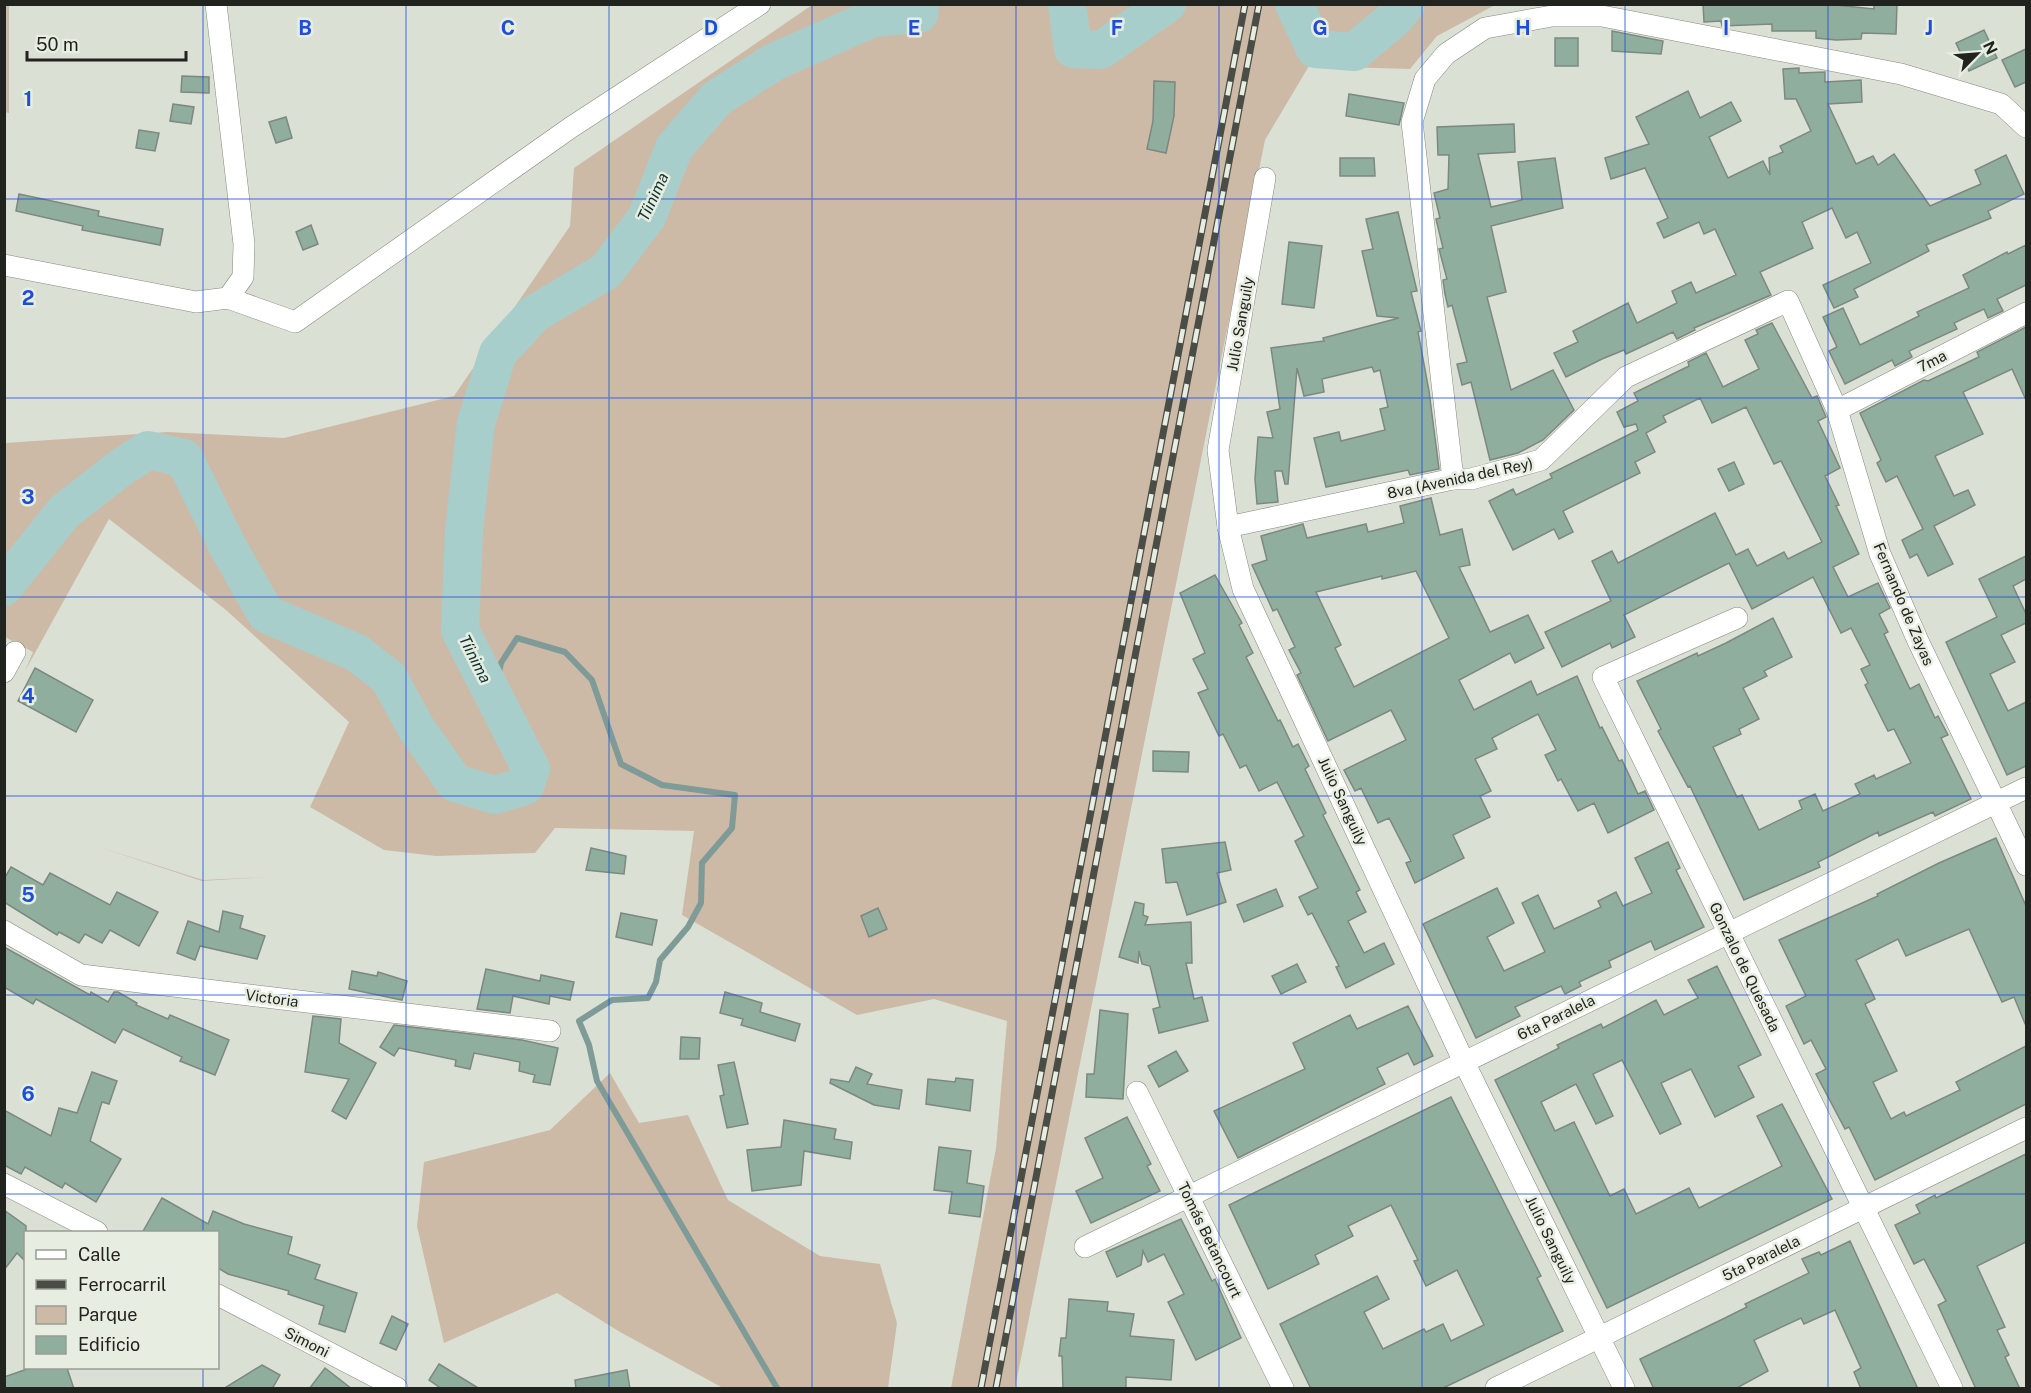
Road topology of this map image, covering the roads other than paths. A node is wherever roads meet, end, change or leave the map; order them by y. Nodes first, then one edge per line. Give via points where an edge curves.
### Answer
1 (216, 4) edge
2 (760, 4) edge
3 (2026, 127) edge
4 (1265, 178) dead end
5 (4, 265) edge
6 (228, 298) junction
7 (1788, 301) joint
8 (2026, 313) edge
9 (1837, 410) junction
10 (1453, 479) junction
11 (1228, 527) junction
12 (1737, 618) dead end
13 (15, 652) dead end
14 (4, 672) edge
15 (2026, 788) edge
16 (1996, 802) junction
17 (2026, 865) edge
18 (4, 931) edge
19 (1728, 933) junction
20 (550, 1031) dead end
21 (1464, 1062) junction
22 (1137, 1092) dead end
23 (2026, 1128) edge
24 (4, 1184) edge
25 (1188, 1197) junction
26 (1863, 1208) junction
27 (93, 1231) edge
28 (1085, 1247) dead end
29 (219, 1296) edge
30 (1599, 1338) junction
31 (397, 1389) edge
32 (1283, 1389) edge
33 (1496, 1389) edge
34 (1624, 1389) edge
35 (1952, 1389) edge

1 - 6 street via 244,244 243,278
2 - 6 street via 570,128 295,322
3 - 10 street via 2001,104 1901,74 1602,16 1552,16 1485,28 1446,54 1425,78 1412,122
4 - 11 street, Julio Sanguily via 1218,450
5 - 6 street via 196,302
7 - 9 street, Fernando de Zayas
7 - 10 street, 8va (Avenida del Rey) via 1626,377 1541,460
8 - 9 street, 7ma
9 - 16 street, Fernando de Zayas via 1880,554
10 - 11 street, 8va (Avenida del Rey)
11 - 21 street, Julio Sanguily via 1243,589
12 - 19 street, Gonzalo de Quesada via 1603,677
13 - 14 street
15 - 16 street, 6ta Paralela
16 - 17 street, Fernando de Zayas
16 - 19 street, 6ta Paralela
18 - 20 street, Victoria via 81,975
19 - 21 street, 6ta Paralela
19 - 26 street, Gonzalo de Quesada
21 - 25 street, 6ta Paralela
21 - 30 street, Julio Sanguily
22 - 25 street, Tomás Betancourt
23 - 26 street, 5ta Paralela
24 - 27 street
25 - 28 street, 6ta Paralela
25 - 32 street, Tomás Betancourt
26 - 30 street, 5ta Paralela
26 - 35 street, Gonzalo de Quesada
29 - 31 street, Simoni
30 - 33 street, 5ta Paralela
30 - 34 street, Julio Sanguily

